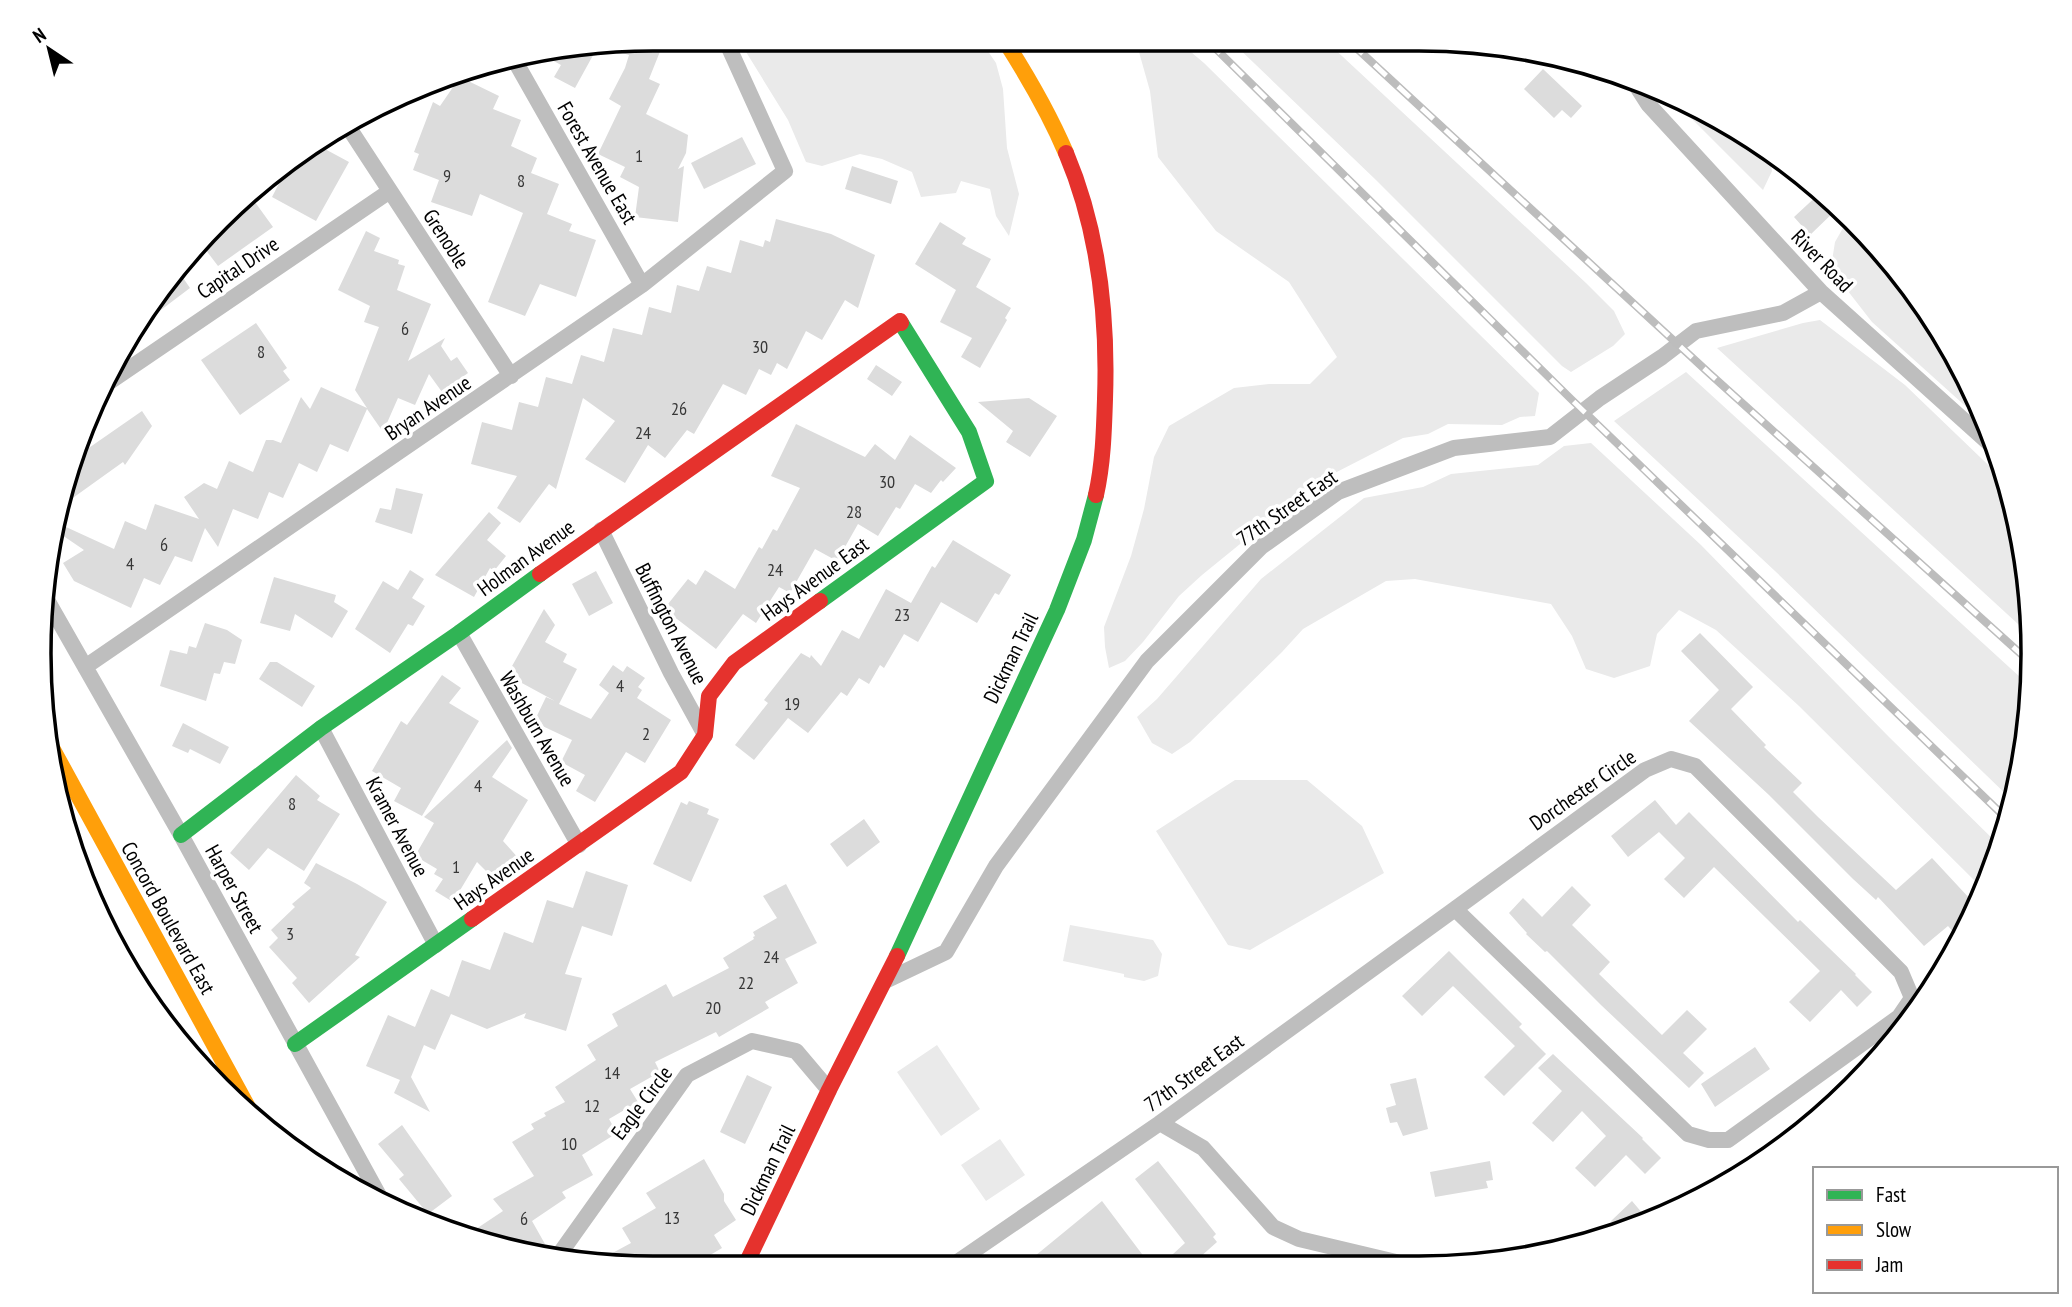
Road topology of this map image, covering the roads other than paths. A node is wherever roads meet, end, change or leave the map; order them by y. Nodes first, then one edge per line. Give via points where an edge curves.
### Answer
1 (730, 51) edge
2 (1012, 51) edge
3 (518, 66) edge
4 (1642, 94) edge
5 (352, 132) edge
6 (390, 191) junction
7 (642, 285) junction
8 (1821, 292) junction
9 (119, 375) edge
10 (511, 376) junction
11 (1979, 434) edge
12 (986, 481) joint
13 (601, 530) junction
14 (52, 610) edge
15 (458, 634) junction
16 (85, 667) junction
17 (321, 728) junction
18 (705, 735) junction
19 (61, 764) edge
20 (181, 835) junction
21 (579, 845) junction
22 (1455, 909) junction
23 (436, 945) junction
24 (885, 981) junction
25 (295, 1044) junction
26 (829, 1090) junction
27 (240, 1092) edge
28 (1160, 1123) junction
29 (374, 1187) edge
30 (563, 1249) edge
31 (750, 1256) edge
32 (966, 1256) edge
33 (1371, 1256) edge

1 - 7 street, Bryan Avenue via 785,171
2 - 24 street, Dickman Trail via 1058,132 1095,238 1106,323 1103,448 1091,515 1054,617
3 - 7 street, Forest Avenue East
4 - 8 street, River Road
5 - 6 street, Grenoble
6 - 9 street, Capital Drive
6 - 10 street, Grenoble
7 - 10 street, Bryan Avenue
8 - 11 street, River Road
8 - 24 street, 77th Street East via 1783,313 1696,331 1550,437 1454,448 1338,492 1261,547 1147,661 996,866 946,952
10 - 16 street, Bryan Avenue
12 - 13 street, Holman Avenue via 969,432 900,321
12 - 18 street, Hays Avenue East via 734,663 709,696
13 - 15 street, Holman Avenue
13 - 18 street, Buffington Avenue
14 - 16 street, Harper Street
15 - 17 street, Holman Avenue
15 - 21 street, Washburn Avenue
16 - 20 street, Harper Street
17 - 20 street, Holman Avenue
17 - 23 street, Kramer Avenue
18 - 21 street, Hays Avenue via 681,772
19 - 27 street, Concord Boulevard East
20 - 25 street, Harper Street
21 - 23 street, Hays Avenue
22 - 22 street, Dorchester Circle via 1645,770 1671,759 1695,766 1901,972 1912,999 1899,1017 1728,1140 1709,1140 1688,1134
22 - 28 street, 77th Street East
23 - 25 street, Hays Avenue
24 - 26 street, Dickman Trail
25 - 29 street, Harper Street
26 - 30 street, Eagle Circle via 796,1051 752,1041 687,1075
26 - 31 street, Dickman Trail
28 - 32 street, 77th Street East
28 - 33 street via 1203,1148 1273,1227 1299,1239

